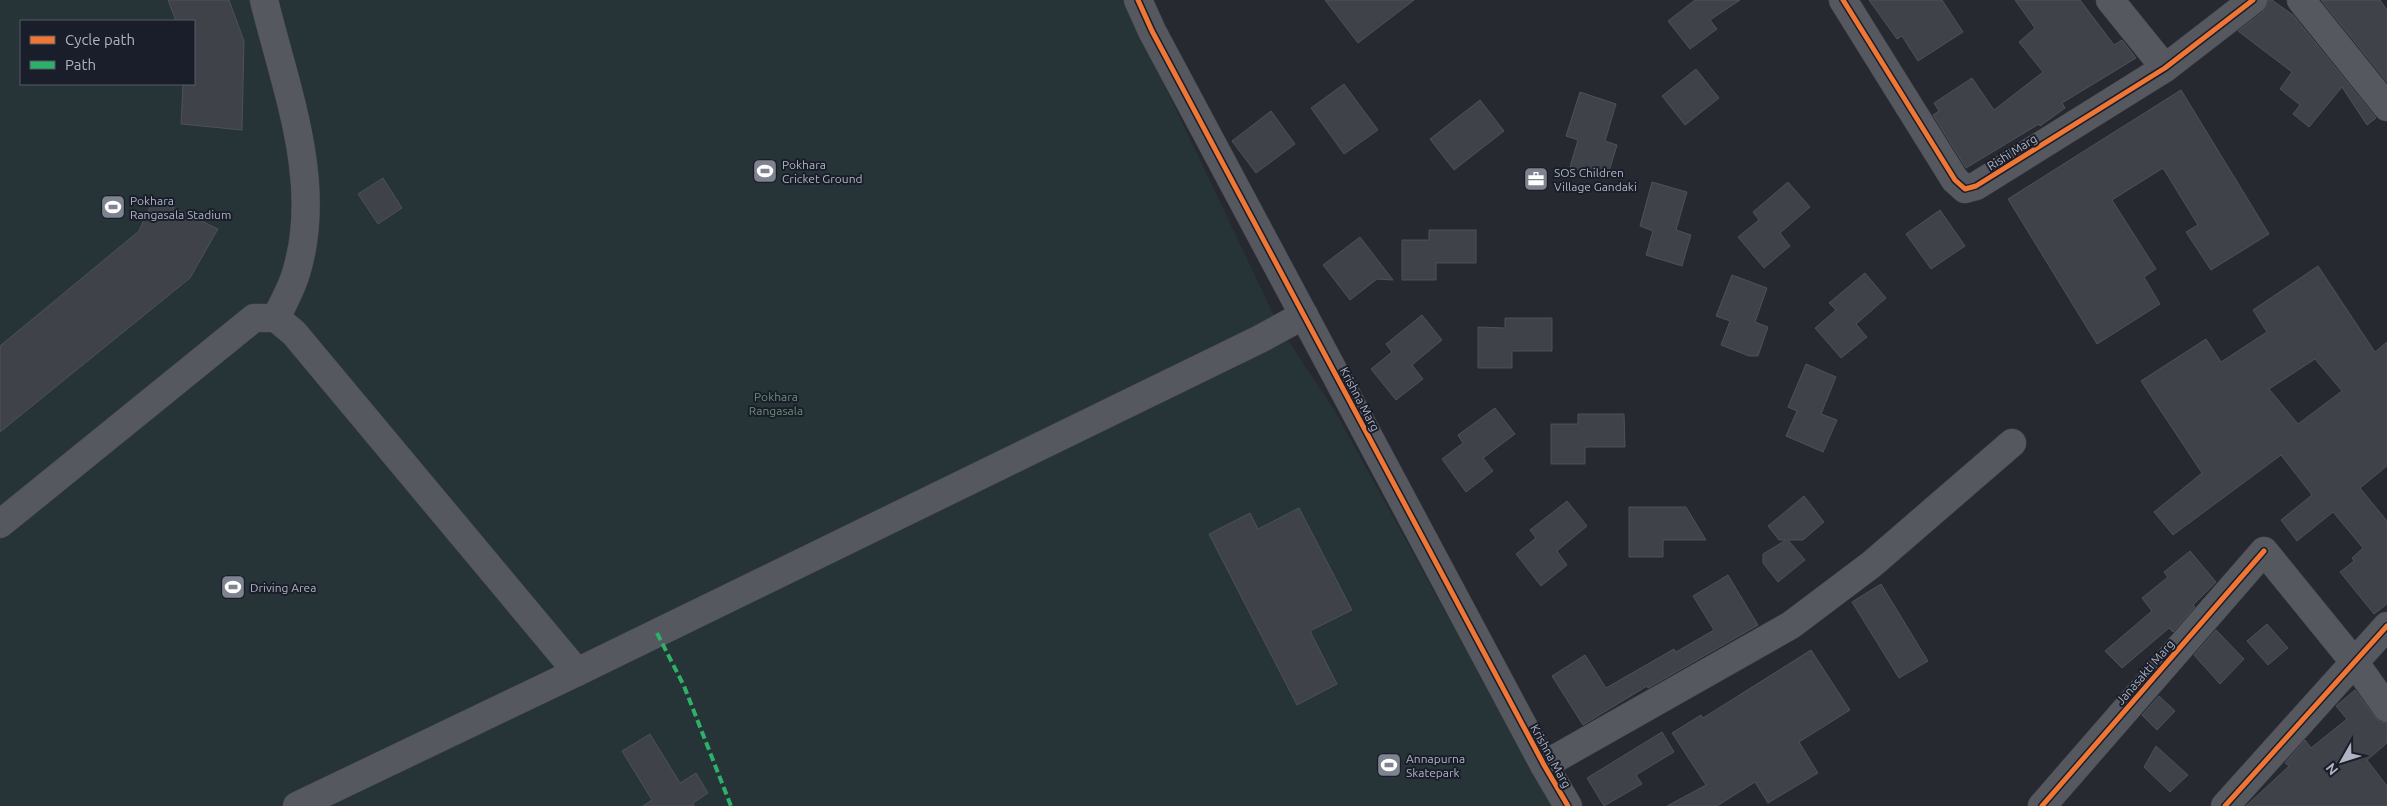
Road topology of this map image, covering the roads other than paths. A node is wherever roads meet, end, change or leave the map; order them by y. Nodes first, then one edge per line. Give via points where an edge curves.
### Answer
1 (264, 0) edge
2 (1138, 0) edge
3 (1843, 0) edge
4 (2110, 0) edge
5 (2253, 0) edge
6 (2300, 0) edge
7 (2165, 68) junction
8 (2387, 107) edge
9 (1304, 315) junction
10 (276, 318) junction
11 (2012, 443) dead end
12 (0, 524) edge
13 (2387, 626) edge
14 (2355, 663) junction
15 (577, 672) junction
16 (2387, 708) edge
17 (1544, 765) junction
18 (297, 806) edge
19 (1568, 806) edge
20 (2042, 806) edge
21 (2225, 806) edge

1 - 10 street via 304,158 306,225 296,273
2 - 9 street, Krishna Marg
3 - 7 street, Rishi Marg via 1955,180 1965,189 1976,186
4 - 7 street
5 - 7 street, Rishi Marg
6 - 8 street
9 - 15 street
9 - 17 street, Krishna Marg
10 - 12 street via 254,318
10 - 15 street via 294,333
11 - 17 street via 1872,564 1791,624
13 - 14 street
14 - 16 street
14 - 20 street, Janasakti Marg via 2264,551
14 - 21 street
15 - 18 street
17 - 19 street, Krishna Marg

